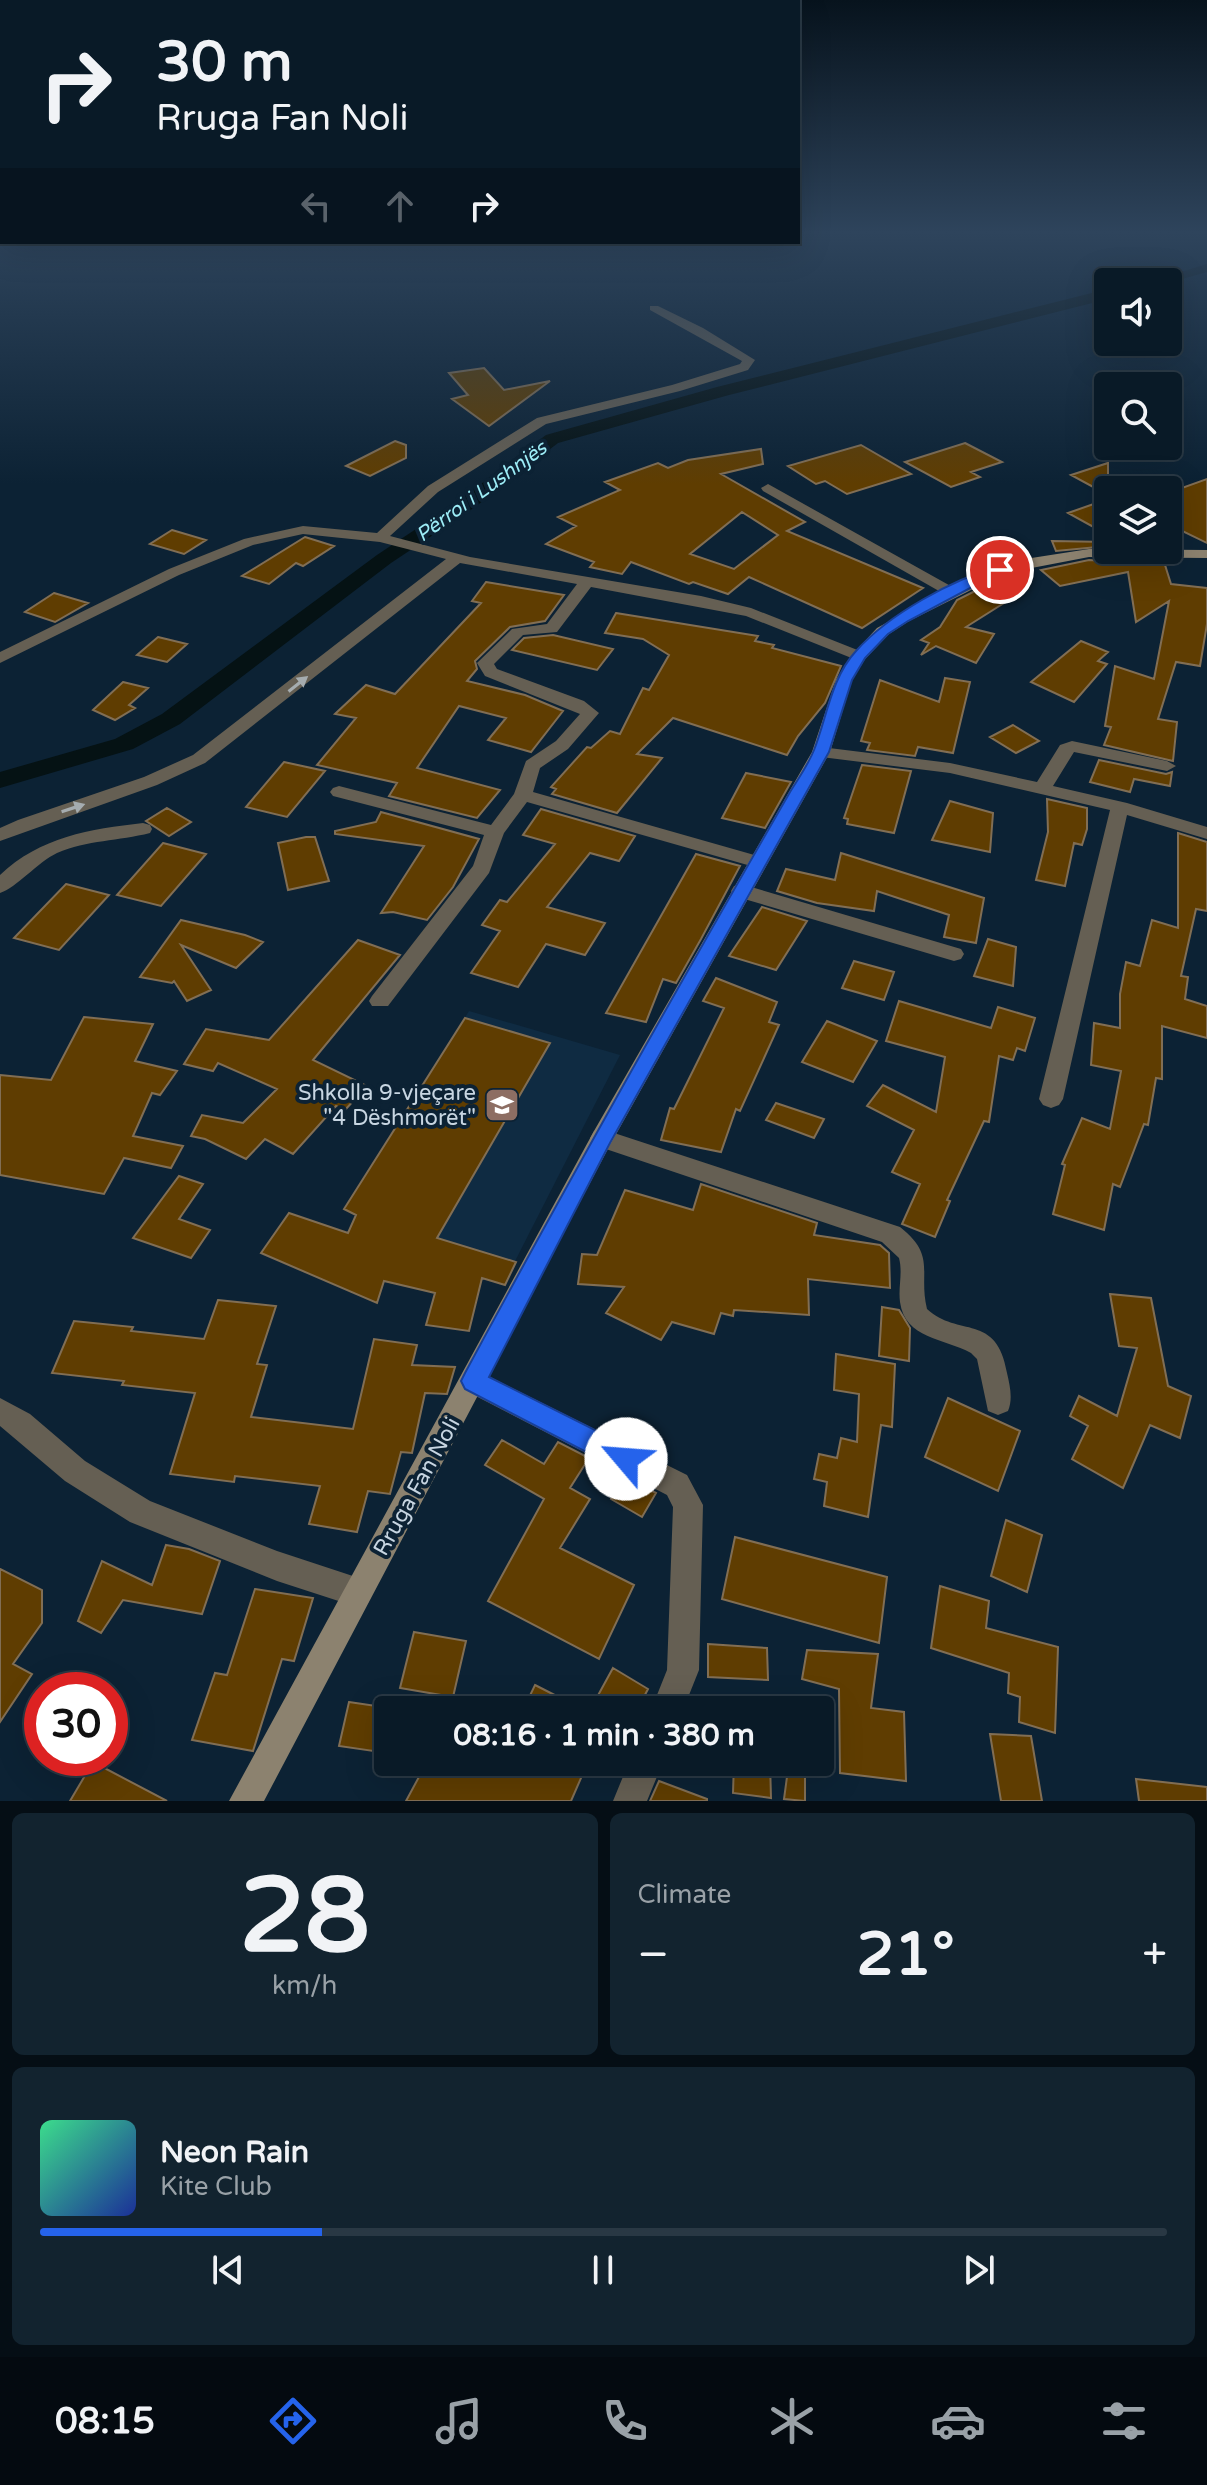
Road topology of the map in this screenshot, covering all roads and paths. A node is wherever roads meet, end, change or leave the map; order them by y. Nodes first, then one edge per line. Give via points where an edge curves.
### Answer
1 (670, 316) edge
2 (768, 488) dead end
3 (384, 538) junction
4 (1207, 554) edge
5 (448, 556) junction
6 (587, 581) junction
7 (951, 592) junction
8 (859, 656) junction
9 (0, 658) edge
10 (821, 752) junction
11 (1167, 766) dead end
12 (1043, 788) junction
13 (339, 792) dead end
14 (523, 795) junction
15 (1120, 807) junction
16 (143, 829) dead end
17 (495, 832) junction
18 (1207, 833) edge
19 (0, 835) edge
20 (758, 862) junction
21 (0, 886) edge
22 (741, 891) junction
23 (954, 954) dead end
24 (380, 1001) dead end
25 (1051, 1099) dead end
26 (602, 1138) junction
27 (474, 1381) junction
28 (998, 1402) dead end
29 (0, 1411) edge
30 (357, 1592) junction
31 (673, 1696) edge
32 (640, 1776) edge
33 (246, 1801) edge
34 (630, 1801) edge

1 - 3 street via 749,360 744,367 676,388 542,421 433,489
2 - 7 street
3 - 5 street
3 - 9 street via 303,530 260,538 174,572
4 - 7 main road, Rruga Fan Noli via 1058,557 1000,570
5 - 6 street
19 -> 5 street via 199,759
6 - 8 street via 726,606
6 - 14 street via 551,629 526,627 511,634 485,663 491,672 590,713 562,745 532,765
7 - 8 main road, Rruga Fan Noli via 883,631
8 - 10 main road, Rruga Fan Noli via 844,680
10 - 12 street via 950,768
10 - 20 main road, Rruga Fan Noli
11 - 12 street via 1072,746
12 - 15 street
13 - 17 street
14 - 17 street
14 - 20 street
15 - 18 street
15 - 25 street
16 - 21 street via 94,834 53,846
17 - 24 street via 482,868
20 - 22 main road, Rruga Fan Noli
22 - 23 street
22 - 26 main road, Rruga Fan Noli
26 - 27 main road, Rruga Fan Noli
26 - 28 street via 908,1244 914,1265 913,1308 921,1321 982,1343 991,1357
27 - 30 main road, Rruga Fan Noli
27 - 31 street via 677,1485 688,1505 683,1670
29 - 30 street via 75,1471 140,1512
30 - 33 main road, Rruga Fan Noli
32 - 34 street

